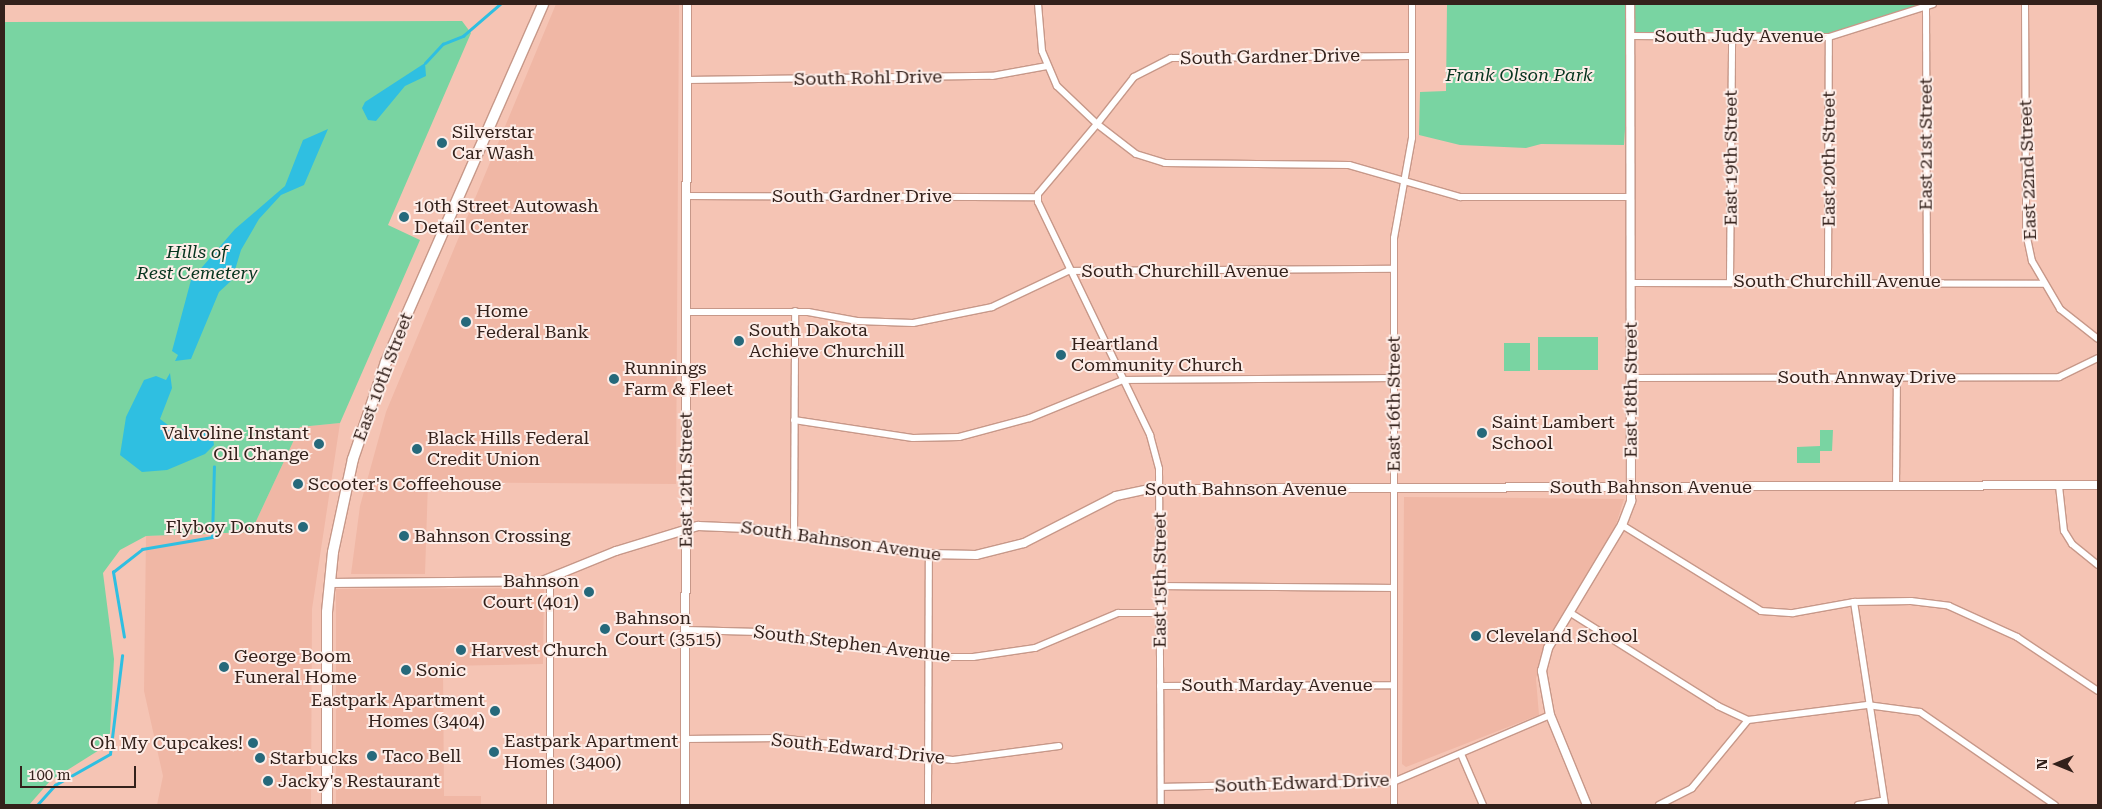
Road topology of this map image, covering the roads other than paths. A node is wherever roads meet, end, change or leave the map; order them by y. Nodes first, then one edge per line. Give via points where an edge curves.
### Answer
1 (543, 4) edge
2 (687, 4) edge
3 (1038, 4) edge
4 (1412, 4) edge
5 (1630, 4) edge
6 (2025, 4) edge
7 (1929, 5) edge
8 (1630, 36) junction
9 (1732, 36) junction
10 (1829, 37) junction
11 (1412, 56) junction
12 (1047, 66) junction
13 (687, 80) junction
14 (1097, 124) junction
15 (1402, 181) junction
16 (687, 196) junction
17 (1037, 197) junction
18 (1631, 197) junction
19 (1394, 270) junction
20 (1068, 271) junction
21 (1730, 280) junction
22 (1828, 280) junction
23 (1927, 281) junction
24 (1631, 283) junction
25 (2044, 284) junction
26 (795, 311) junction
27 (687, 312) junction
28 (2098, 339) edge
29 (2098, 358) edge
30 (1897, 377) junction
31 (1394, 378) junction
32 (1630, 378) junction
33 (1123, 380) junction
34 (794, 420) junction
35 (1896, 486) junction
36 (2059, 486) junction
37 (2098, 486) edge
38 (1632, 487) junction
39 (1394, 488) junction
40 (1159, 489) junction
41 (1622, 525) junction
42 (686, 528) junction
43 (794, 536) junction
44 (929, 554) junction
45 (2098, 565) edge
46 (550, 580) junction
47 (329, 583) junction
48 (1160, 586) junction
49 (1394, 588) junction
50 (1854, 602) junction
51 (1569, 612) junction
52 (1160, 613) junction
53 (686, 630) junction
54 (929, 657) junction
55 (1394, 685) junction
56 (1160, 686) junction
57 (2098, 691) edge
58 (1867, 705) junction
59 (1550, 715) junction
60 (1748, 720) junction
61 (685, 739) junction
62 (1059, 746) dead end
63 (1461, 754) junction
64 (928, 759) junction
65 (1394, 782) junction
66 (1161, 787) junction
67 (1883, 803) edge
68 (327, 805) edge
69 (550, 805) edge
70 (685, 805) edge
71 (928, 805) edge
72 (1160, 805) edge
73 (1394, 805) edge
74 (1483, 805) edge
75 (1587, 805) edge
76 (1659, 805) edge
77 (1858, 805) edge
78 (2056, 805) edge

1 - 47 main road, East 10th Street via 373,394 344,494
2 - 13 street, East 12th Street
3 - 12 street via 1038,30
4 - 11 street, East 16th Street
5 - 8 street, East 18th Street
6 - 25 street, East 22nd Street via 2026,232 2032,261
7 - 10 street, South Judy Avenue
7 - 23 street, East 21st Street
8 - 9 street, South Judy Avenue
8 - 18 street, East 18th Street
9 - 10 street, South Judy Avenue
9 - 21 street, East 19th Street
10 - 22 street, East 20th Street
11 - 14 street, South Gardner Drive via 1171,58 1134,77
11 - 15 street, East 16th Street via 1412,138
12 - 13 street, South Rohl Drive via 992,76
12 - 14 street via 1064,97
13 - 16 street, East 12th Street
14 - 15 street via 1136,154 1165,163 1349,165
14 - 17 street
15 - 18 street via 1460,196
15 - 19 street, East 16th Street
16 - 17 street, South Gardner Drive
16 - 27 street, East 12th Street
17 - 20 street, East 15th Street
18 - 24 street, East 18th Street
19 - 20 street, South Churchill Avenue
19 - 31 street, East 16th Street
20 - 26 street, South Churchill Avenue via 992,307 936,321 880,323
20 - 33 street, East 15th Street
21 - 22 street, South Churchill Avenue
21 - 24 street, South Churchill Avenue
22 - 23 street, South Churchill Avenue
23 - 25 street, South Churchill Avenue
24 - 32 street, East 18th Street
25 - 28 street, East 22nd Street via 2060,309
26 - 27 street, South Churchill Avenue
26 - 34 street
27 - 42 street, East 12th Street
29 - 30 street, South Annway Drive via 2059,377
30 - 32 street, South Annway Drive
30 - 35 street
31 - 33 street
31 - 39 street, East 16th Street
32 - 38 street, East 18th Street
33 - 34 street via 1030,418 959,437 913,438
33 - 40 street, East 15th Street via 1150,435
34 - 43 street
35 - 36 street, South Bahnson Avenue
35 - 38 street, South Bahnson Avenue
36 - 37 street, South Bahnson Avenue
36 - 45 street via 2064,531 2072,544
38 - 39 street, South Bahnson Avenue
38 - 41 street, East 18th Street
39 - 40 street, South Bahnson Avenue
39 - 49 street, East 16th Street
40 - 44 street, South Bahnson Avenue via 1116,496 1006,549 976,555
40 - 48 street, East 15th Street
41 - 50 street via 1761,611 1793,613
41 - 51 street, East 18th Street
42 - 43 street, South Bahnson Avenue via 731,527
42 - 46 street, South Bahnson Avenue via 609,553
42 - 53 street, East 12th Street
43 - 44 street, South Bahnson Avenue
44 - 54 street
46 - 47 street, South Bahnson Avenue
46 - 69 street
47 - 68 main road, East 10th Street
48 - 49 street
48 - 52 street, East 15th Street
49 - 55 street, East 16th Street
50 - 57 street via 1911,601 1970,613 2017,637
50 - 58 street
51 - 59 street, East 18th Street via 1544,659 1542,683
51 - 60 street via 1718,706
52 - 54 street, South Stephen Avenue via 1118,613 1049,644 1006,654
52 - 56 street, East 15th Street
53 - 54 street, South Stephen Avenue via 759,632
53 - 61 street, East 12th Street
54 - 64 street
55 - 56 street, South Marday Avenue
55 - 65 street, East 16th Street
56 - 66 street, East 15th Street
58 - 60 street
58 - 67 street
58 - 78 street via 1920,712
59 - 63 street, South Edward Drive
59 - 75 street, East 18th Street
60 - 76 street via 1732,745 1692,788
61 - 64 street, South Edward Drive via 781,738
61 - 70 street, East 12th Street
62 - 64 street, South Edward Drive via 977,759
63 - 65 street, South Edward Drive
63 - 74 street
64 - 71 street
65 - 66 street, South Edward Drive
65 - 73 street, East 16th Street
66 - 72 street, East 15th Street
67 - 77 street

